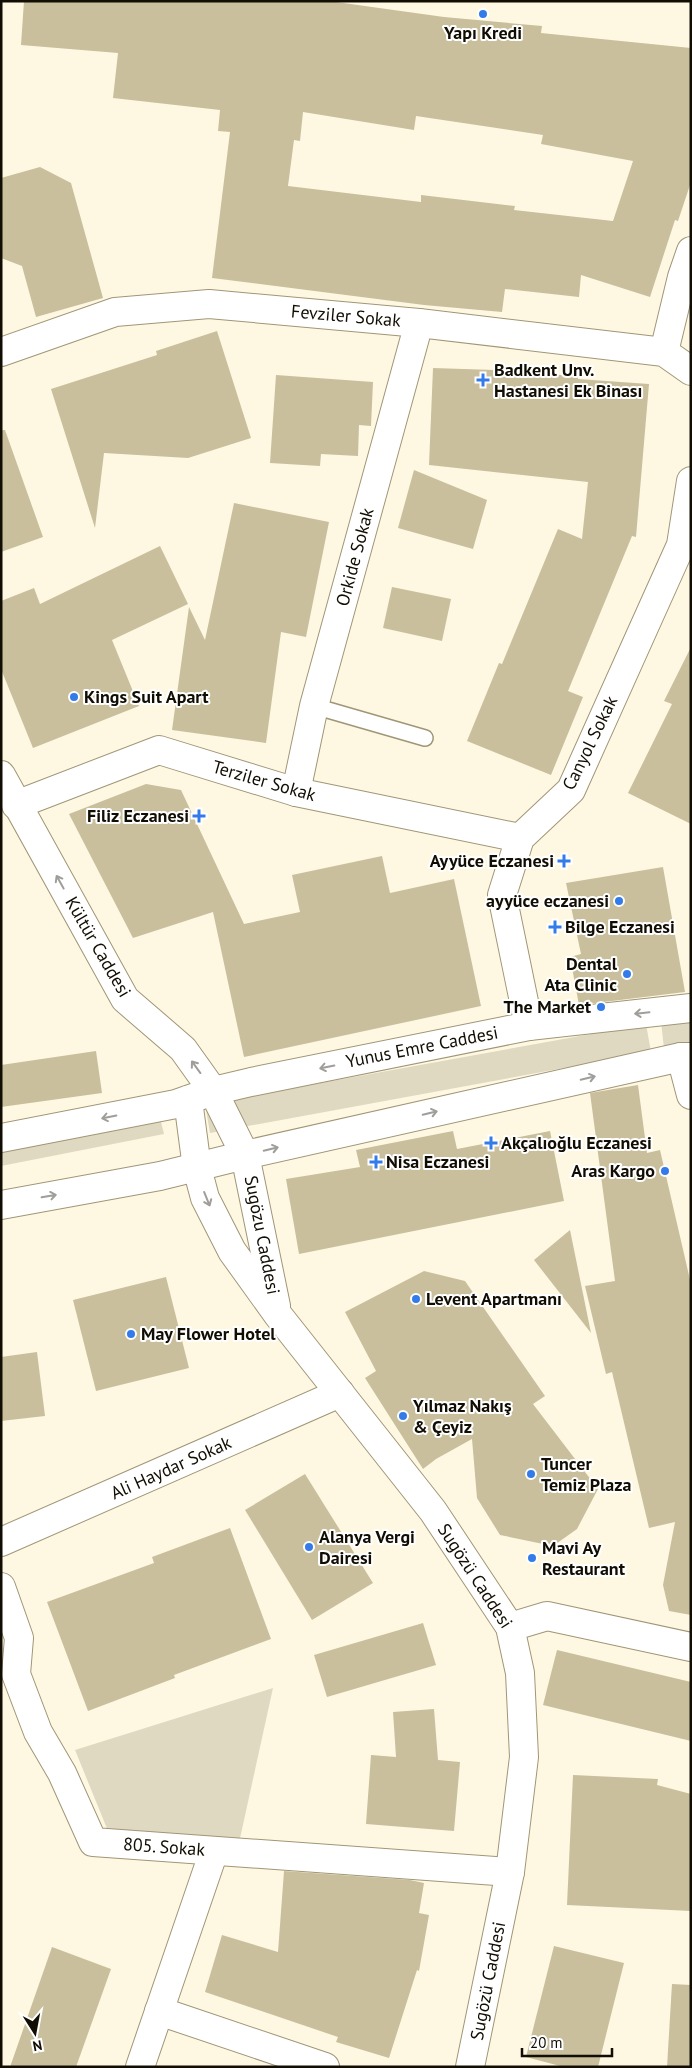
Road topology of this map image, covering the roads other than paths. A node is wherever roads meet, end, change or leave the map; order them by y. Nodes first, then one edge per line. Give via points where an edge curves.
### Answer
1 (691, 251) edge
2 (418, 323) junction
3 (1, 352) edge
4 (664, 352) junction
5 (691, 371) edge
6 (691, 481) edge
7 (686, 546) edge
8 (314, 706) junction
9 (426, 738) dead end
10 (1, 774) edge
11 (296, 792) junction
12 (16, 805) junction
13 (520, 838) junction
14 (691, 1008) edge
15 (529, 1026) junction
16 (686, 1057) edge
17 (214, 1091) junction
18 (691, 1095) edge
19 (188, 1100) junction
20 (1, 1138) edge
21 (246, 1155) junction
22 (185, 1170) junction
23 (1, 1205) edge
24 (278, 1315) junction
25 (340, 1393) junction
26 (1, 1542) edge
27 (1, 1587) edge
28 (510, 1627) junction
29 (691, 1647) edge
30 (214, 1851) junction
31 (510, 1872) junction
32 (159, 2011) junction
33 (140, 2067) edge
34 (325, 2067) edge
35 (470, 2067) edge

1 - 4 street
2 - 3 street, Fevziler Sokak via 209,304 115,312
2 - 4 street, Fevziler Sokak
2 - 8 street, Orkide Sokak
4 - 5 street, Fevziler Sokak
6 - 7 street, Canyol Sokak
7 - 13 street, Canyol Sokak via 571,790
8 - 9 lane
8 - 11 street, Orkide Sokak
10 - 12 street, Kültür Caddesi
11 - 12 street, Terziler Sokak via 159,750
11 - 13 street, Terziler Sokak
17 -> 12 street, Kültür Caddesi via 183,1049 125,999
13 - 15 street, Canyol Sokak via 502,895
14 -> 15 street, Yunus Emre Caddesi
15 -> 17 street, Yunus Emre Caddesi
16 - 18 street
21 -> 16 street
17 - 19 street, Yunus Emre Caddesi
17 - 21 street, Kültür Caddesi
19 -> 20 street, Yunus Emre Caddesi
19 - 22 street, Sugözü Caddesi
21 - 22 street
21 - 24 street, Sugözu Caddesi
23 -> 22 street
22 -> 24 street, Sugözü Caddesi via 205,1198 232,1251
24 - 25 street, Sugözü Caddesi
25 - 26 street, Ali Haydar Sokak
25 - 28 street, Sugözü Caddesi via 433,1511
27 - 30 street, 805. Sokak via 19,1638 16,1674 38,1732 62,1773 93,1842
28 - 29 street via 547,1616
28 - 31 street, Sugözü Caddesi via 520,1673 524,1757
30 - 31 street, 805. Sokak
30 - 32 street
31 - 35 street, Sugözü Caddesi
32 - 33 street
32 - 34 street

